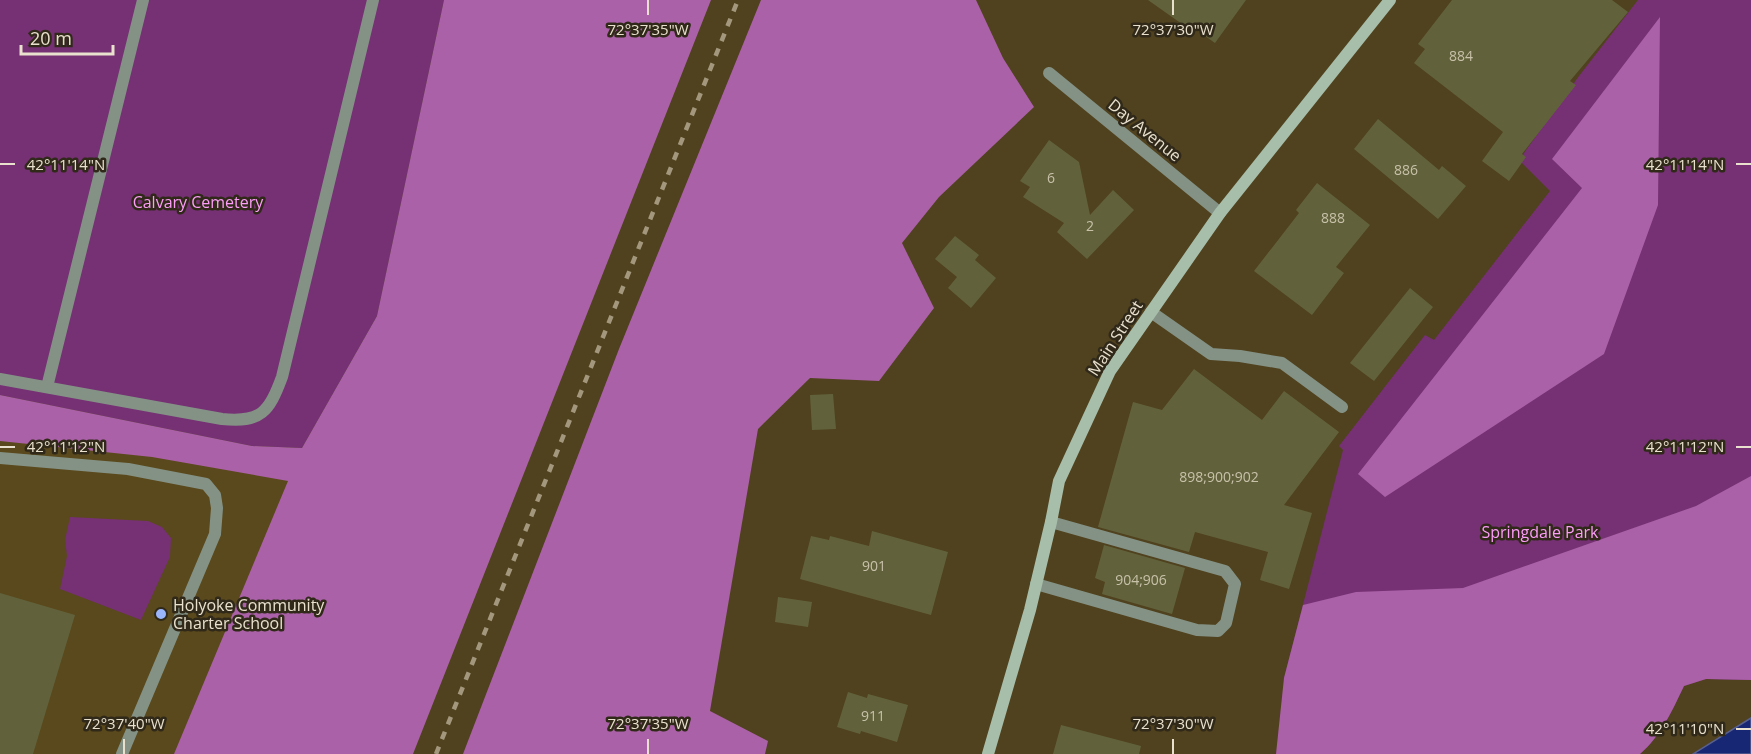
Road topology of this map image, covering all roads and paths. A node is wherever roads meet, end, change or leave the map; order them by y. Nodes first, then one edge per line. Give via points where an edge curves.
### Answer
1 (143, 0) edge
2 (373, 0) edge
3 (1390, 0) edge
4 (1049, 74) dead end
5 (1220, 213) junction
6 (1151, 312) junction
7 (0, 379) edge
8 (47, 387) junction
9 (1342, 407) dead end
10 (0, 458) edge
11 (1052, 522) junction
12 (1036, 584) junction
13 (122, 754) edge
14 (988, 754) edge

1 - 8 street
2 - 8 street via 282,377 266,409 256,417 240,421
3 - 5 main road, Main Street
4 - 5 street, Day Avenue
5 - 6 main road, Main Street
6 - 9 street via 1210,354 1282,363
6 - 11 main road, Main Street via 1110,371 1059,481
7 - 8 street
10 - 13 street via 128,469 206,484 215,495 215,534
11 - 12 main road, Main Street
11 - 12 street via 1224,571 1235,584 1226,623 1218,631 1197,630
12 - 14 main road, Main Street

